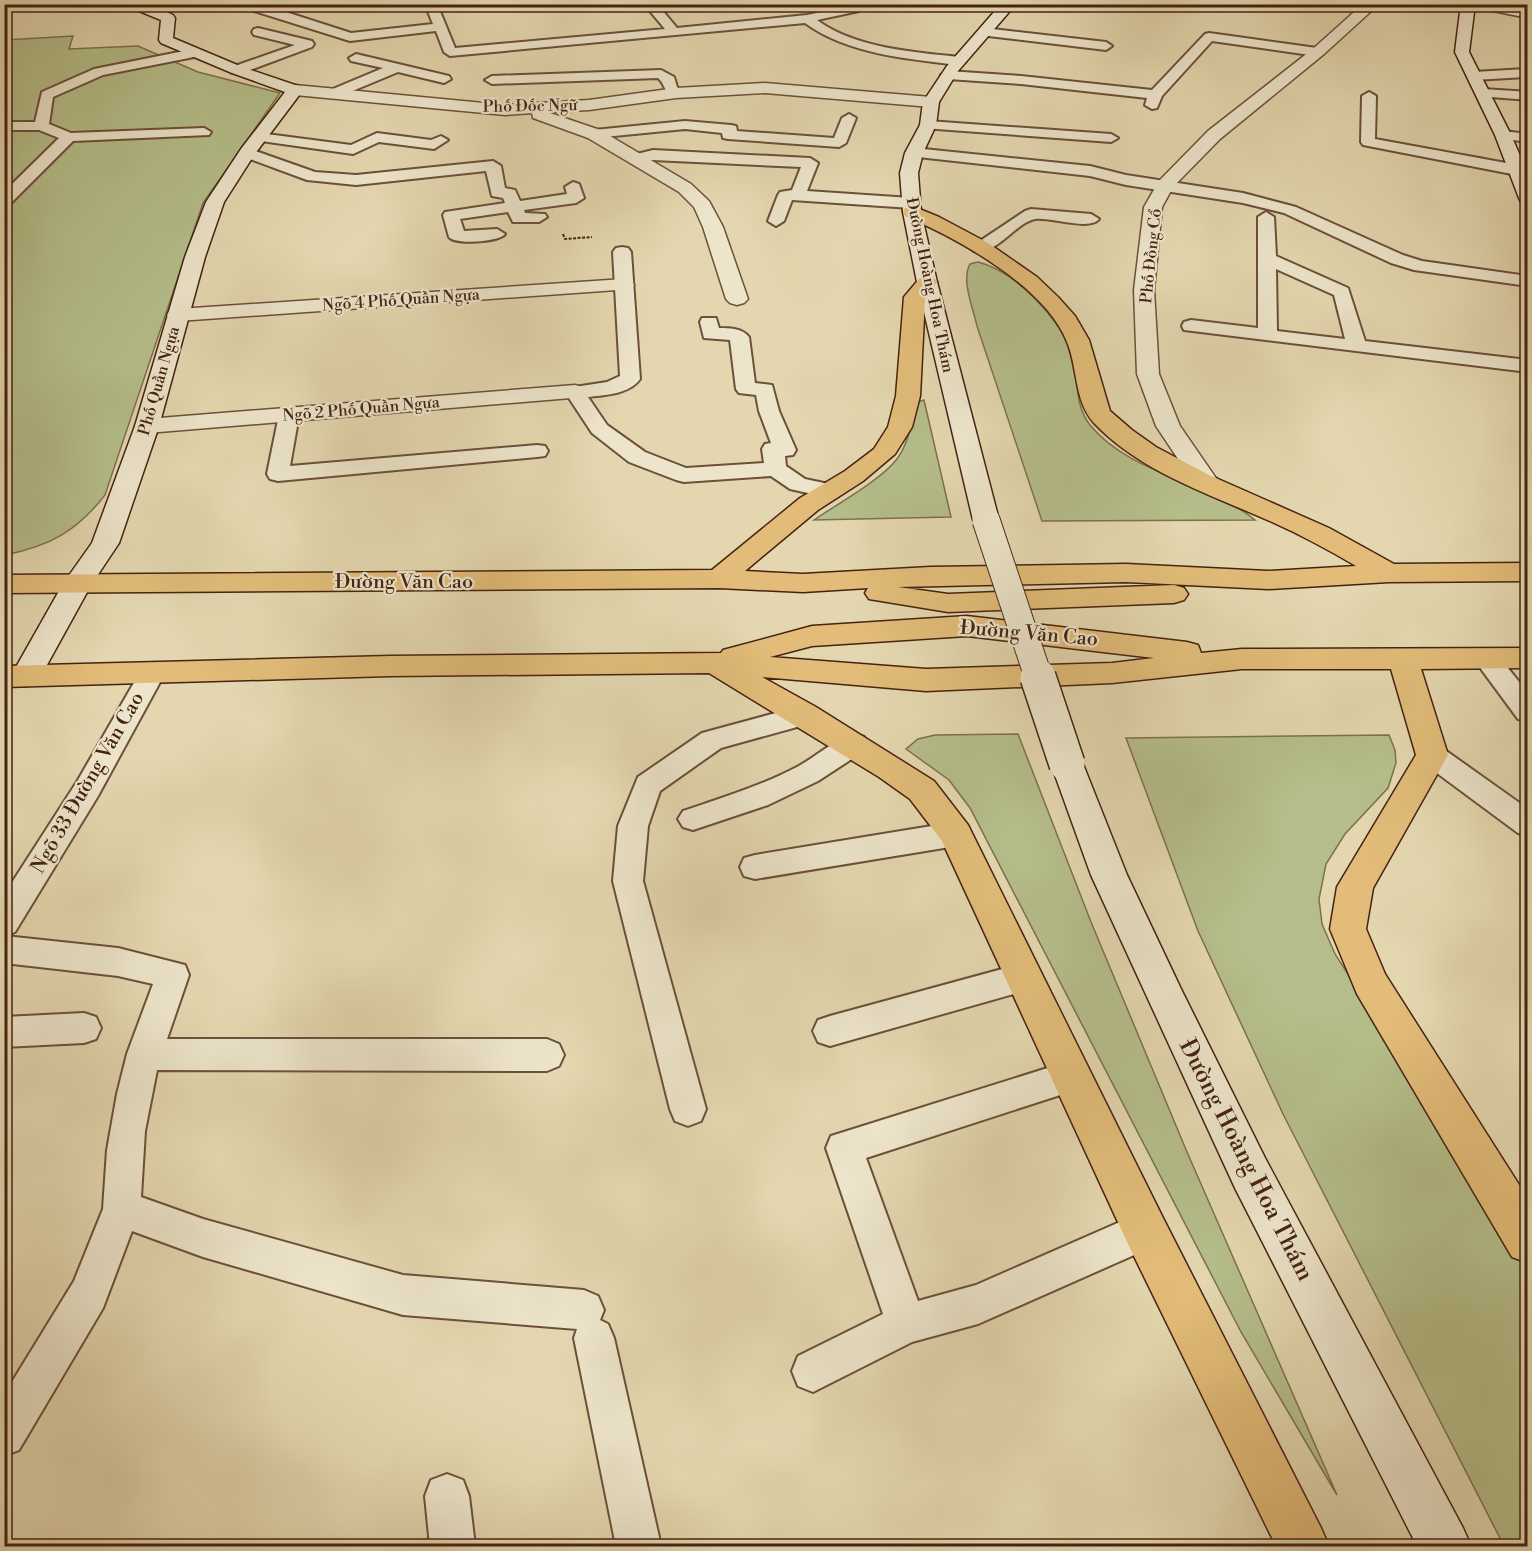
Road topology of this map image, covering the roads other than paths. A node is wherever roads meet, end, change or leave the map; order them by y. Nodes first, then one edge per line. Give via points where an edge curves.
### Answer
1 (52, 4) edge
2 (129, 4) edge
3 (255, 4) edge
4 (431, 4) edge
5 (650, 4) edge
6 (869, 4) edge
7 (1009, 4) edge
8 (1372, 4) edge
9 (1468, 4) edge
10 (1478, 4) edge
11 (852, 6) edge
12 (4, 7) edge
13 (1527, 14) edge
14 (807, 19) junction
15 (439, 27) junction
16 (258, 32) dead end
17 (674, 32) junction
18 (984, 32) junction
19 (1106, 46) dead end
20 (1317, 52) junction
21 (194, 53) junction
22 (356, 58) dead end
23 (959, 61) junction
24 (396, 68) junction
25 (237, 70) junction
26 (1527, 73) edge
27 (948, 75) junction
28 (1474, 76) junction
29 (444, 79) dead end
30 (492, 80) dead end
31 (295, 90) junction
32 (676, 93) junction
33 (1483, 93) junction
34 (333, 94) junction
35 (1369, 96) dead end
36 (1527, 96) edge
37 (931, 102) junction
38 (505, 110) junction
39 (849, 118) dead end
40 (928, 124) junction
41 (4, 126) edge
42 (41, 126) junction
43 (204, 132) dead end
44 (594, 134) junction
45 (1503, 135) junction
46 (69, 137) junction
47 (1111, 138) dead end
48 (1527, 138) edge
49 (441, 140) dead end
50 (253, 145) junction
51 (914, 153) junction
52 (638, 158) junction
53 (1517, 170) junction
54 (1166, 185) junction
55 (573, 187) dead end
56 (1527, 194) edge
57 (798, 195) junction
58 (4, 201) edge
59 (515, 207) junction
60 (911, 207) junction
61 (539, 217) road end
62 (1266, 217) dead end
63 (1091, 219) dead end
64 (776, 221) dead end
65 (497, 234) dead end
66 (980, 247) junction
67 (622, 252) dead end
68 (1267, 259) junction
69 (1527, 281) edge
70 (927, 282) junction
71 (624, 285) junction
72 (737, 299) dead end
73 (178, 315) junction
74 (709, 322) dead end
75 (1191, 326) dead end
76 (1268, 335) junction
77 (1357, 346) junction
78 (1527, 366) edge
79 (575, 392) junction
80 (289, 415) junction
81 (147, 426) junction
82 (537, 451) dead end
83 (776, 469) junction
84 (1205, 481) junction
85 (830, 490) junction
86 (1527, 572) edge
87 (1389, 573) junction
88 (719, 579) junction
89 (4, 584) edge
90 (77, 584) junction
91 (1403, 658) junction
92 (1486, 658) junction
93 (1527, 658) edge
94 (1242, 659) junction
95 (712, 663) junction
96 (152, 673) junction
97 (15, 677) edge
98 (1527, 712) edge
99 (805, 715) junction
100 (854, 744) junction
101 (1432, 755) junction
102 (693, 819) dead end
103 (1527, 825) edge
104 (956, 834) junction
105 (755, 867) dead end
106 (4, 923) edge
107 (4, 949) edge
108 (1024, 977) junction
109 (84, 1028) dead end
110 (830, 1031) dead end
111 (4, 1032) edge
112 (144, 1054) junction
113 (547, 1055) dead end
114 (1073, 1076) junction
115 (688, 1109) dead end
116 (122, 1209) junction
117 (1144, 1230) junction
118 (1527, 1241) edge
119 (906, 1324) junction
120 (813, 1371) dead end
121 (4, 1435) edge
122 (447, 1496) dead end
123 (453, 1546) edge
124 (639, 1546) edge
125 (1303, 1546) edge
126 (1445, 1546) edge

1 - 12 street
2 - 21 street, Phố Đốc Ngữ via 168,18 166,40
3 - 15 lane via 255,8 350,36
4 - 15 lane
5 - 17 lane
6 - 11 lane
7 - 18 street, Đường Hoàng Hoa Thám
8 - 20 street, Phố Đồng Cổ
9 - 28 street via 1462,52
10 - 13 street
11 - 14 lane
14 - 17 lane
14 - 23 lane via 825,32 855,42
15 - 17 lane via 450,52
16 - 25 lane via 308,44
18 - 19 lane
18 - 23 street, Đường Hoàng Hoa Thám
20 - 27 lane via 1209,37 1153,100 1021,80
20 - 54 street, Phố Đồng Cổ via 1214,135
21 - 25 street, Phố Đốc Ngữ
21 - 42 lane via 99,72 47,95
22 - 24 lane
23 - 27 street, Đường Hoàng Hoa Thám
24 - 29 lane
24 - 34 lane
25 - 31 street, Phố Đốc Ngữ
26 - 28 lane
27 - 37 street, Đường Hoàng Hoa Thám
28 - 33 street
30 - 32 lane via 662,74
31 - 34 street, Phố Đốc Ngữ
31 - 50 street, Phố Quần Ngựa
32 - 37 street, Phố Đốc Ngữ via 765,88
32 - 38 street, Phố Đốc Ngữ via 589,105
33 - 36 lane
33 - 45 street
34 - 38 street, Phố Đốc Ngữ
35 - 53 lane via 1368,142
37 - 40 street, Đường Hoàng Hoa Thám
38 - 44 street via 541,115
39 - 44 lane via 840,143 728,135 731,129 685,125
40 - 47 lane
40 - 51 street, Đường Hoàng Hoa Thám
41 - 42 lane
42 - 46 lane
43 - 46 lane
44 - 52 street
45 - 48 lane
45 - 53 street
46 - 58 lane
49 - 50 lane via 434,145 377,137 353,150
50 - 59 lane via 313,177 356,180 493,166 498,193 510,193
50 - 73 street, Phố Quần Ngựa via 215,202
51 - 54 lane via 1090,171
51 - 60 street, Đường Hoàng Hoa Thám via 909,173
52 - 57 lane via 653,155 810,163
52 - 72 street via 685,188 702,205
53 - 56 street
54 - 69 lane via 1290,210 1420,266
54 - 84 street, Phố Đồng Cổ via 1153,207 1144,290 1148,374 1168,426
55 - 59 lane via 576,198
57 - 60 lane
57 - 64 lane via 786,195
59 - 61 lane via 519,219
59 - 65 lane via 452,215 457,237
60 - 66 main road
60 - 70 street, Đường Hoàng Hoa Thám
62 - 68 lane
63 - 66 lane via 1030,214
66 - 84 main road via 1019,273 1063,315 1080,345 1100,415 1139,449
67 - 71 lane
68 - 76 lane
68 - 77 lane via 1342,292
70 - 85 main road via 915,297 908,396 900,428 883,454
70 - 126 street, Đường Hoàng Hoa Thám, bridge via 986,520 1066,764 1109,875 1250,1173
71 - 73 street, Ngõ 4 Phố Quần Ngựa
71 - 79 lane via 630,379 611,388
73 - 81 street, Phố Quần Ngựa
74 - 83 lane via 711,334 739,337 746,389 765,389 769,411 785,450 773,449
75 - 76 lane
76 - 77 lane
77 - 78 lane
79 - 80 street, Ngõ 2 Phố Quần Ngựa
79 - 83 lane via 599,429 646,461 684,475
80 - 81 street, Ngõ 2 Phố Quần Ngựa
80 - 82 lane via 278,474
81 - 90 street, Phố Quần Ngựa via 105,543
83 - 85 lane via 798,484
84 - 87 main road via 1309,529
85 - 88 main road
86 - 87 main road, Đường Văn Cao
87 - 88 main road, Đường Văn Cao via 1268,580 1208,592 948,603 803,583
88 - 90 main road, Đường Văn Cao
89 - 90 main road, Đường Văn Cao
90 - 97 street, Phố Quần Ngựa
91 - 92 main road, Đường Văn Cao
91 - 94 main road, Đường Văn Cao
91 - 101 main road
92 - 93 main road, Đường Văn Cao
92 - 98 lane
94 - 95 main road, Đường Văn Cao via 1112,673 926,680
94 - 95 main road, Đường Văn Cao via 967,626 812,636
95 - 96 main road, Đường Văn Cao
95 - 99 main road
96 - 97 main road, Đường Văn Cao
96 - 106 lane, Ngõ 33 Đường Văn Cao via 88,788
99 - 100 main road
99 - 115 lane via 712,740 648,785 633,826 628,881
100 - 102 lane via 808,774 758,797
100 - 104 main road via 922,790
101 - 103 lane
101 - 118 main road via 1355,887 1348,929 1370,982
104 - 105 lane
104 - 108 main road
107 - 112 lane via 118,962 173,975
108 - 110 lane
108 - 114 main road
109 - 111 lane
112 - 113 lane
112 - 116 lane via 122,1158
114 - 117 main road
114 - 119 lane via 844,1148
116 - 121 lane via 89,1294
116 - 124 lane via 203,1238 403,1295 589,1324
117 - 119 lane via 978,1304
117 - 125 main road
119 - 120 lane
122 - 123 lane

